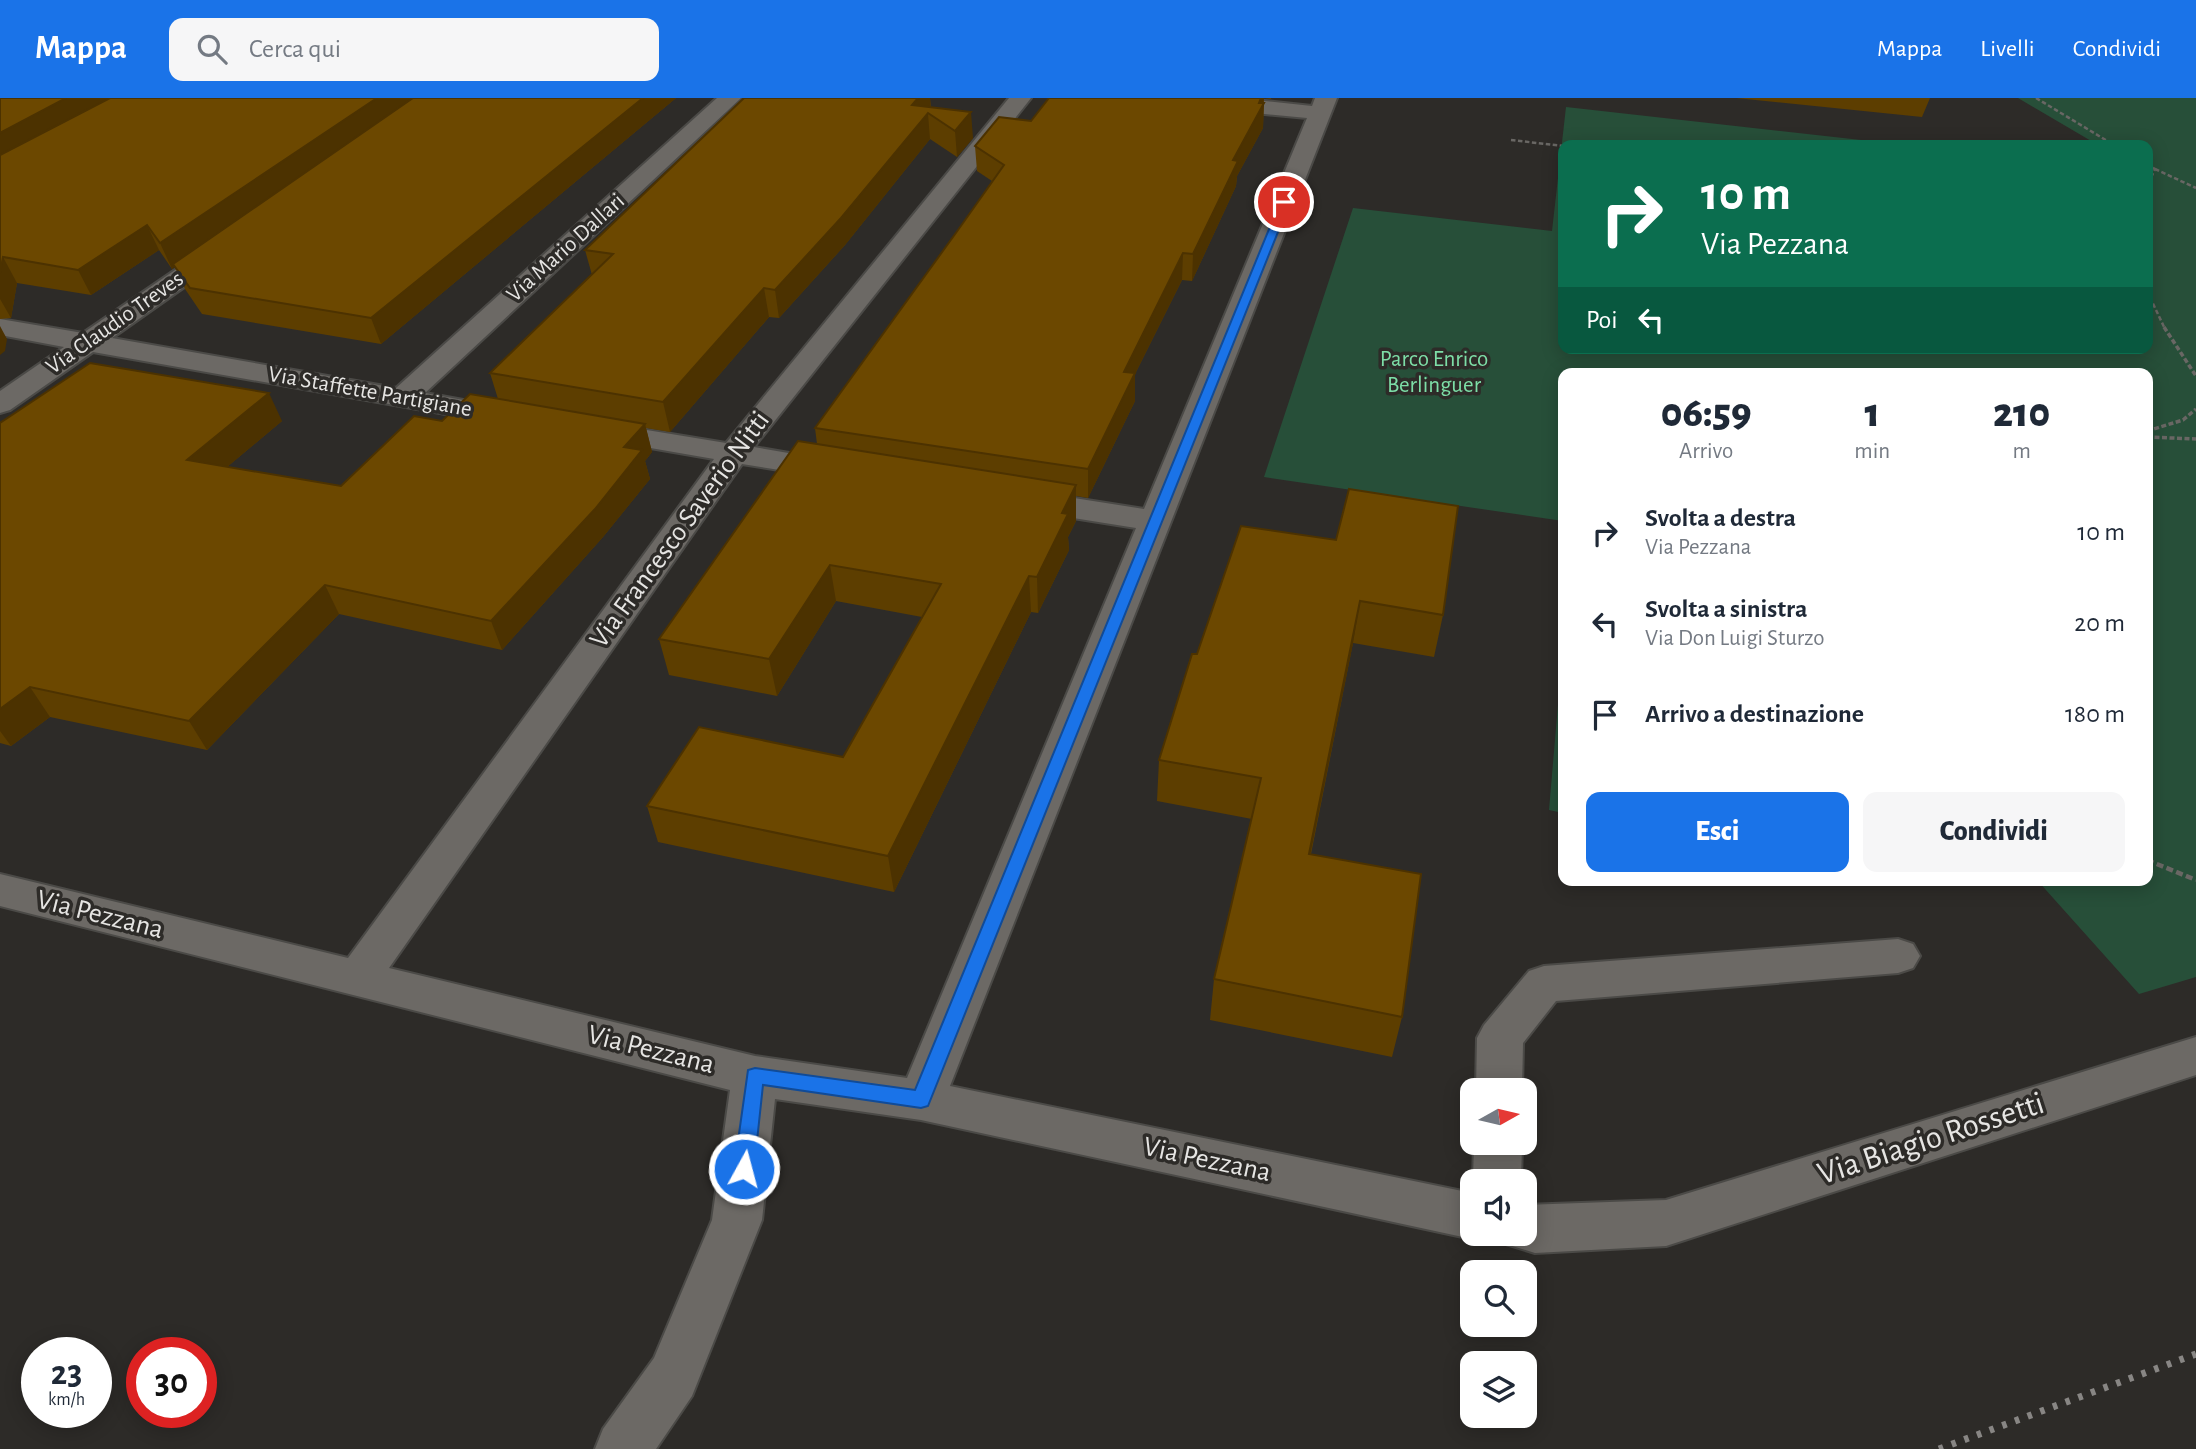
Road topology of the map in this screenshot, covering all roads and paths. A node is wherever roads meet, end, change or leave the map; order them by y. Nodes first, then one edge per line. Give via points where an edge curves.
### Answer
1 (730, 98) edge
2 (1020, 98) edge
3 (1172, 98) edge
4 (2036, 98) edge
5 (1323, 106) edge
6 (2106, 140) edge
7 (1511, 141) dead end
8 (1558, 146) edge
9 (2155, 169) joint
10 (2153, 173) edge
11 (2196, 188) edge
12 (238, 237) edge
13 (2153, 305) edge
14 (0, 327) edge
15 (85, 343) junction
16 (2196, 376) edge
17 (402, 398) junction
18 (0, 404) edge
19 (2196, 409) edge
20 (2153, 429) edge
21 (2153, 437) edge
22 (2196, 439) edge
23 (733, 454) junction
24 (870, 475) edge
25 (992, 495) edge
26 (1156, 521) junction
27 (2153, 862) edge
28 (2196, 880) edge
29 (0, 890) edge
30 (1898, 956) dead end
31 (359, 977) junction
32 (2196, 1056) edge
33 (755, 1076) junction
34 (1499, 1078) edge
35 (921, 1100) junction
36 (1460, 1213) edge
37 (1537, 1230) edge
38 (623, 1449) edge

1 - 17 street, Via Mario Dallari
2 - 23 street, Via Francesco Saverio Nitti
3 - 5 street
4 - 6 path
5 - 26 street
7 - 8 path
9 - 10 path
9 - 11 path
12 - 15 street, Via Claudio Treves
13 - 16 path
14 - 15 street, Via Staffette Partigiane
15 - 17 street, Via Staffette Partigiane
15 - 18 street, Via Claudio Treves
17 - 23 street, Via Staffette Partigiane
19 - 20 path via 2183,420
21 - 22 path
23 - 24 street, Via Staffette Partigiane
23 - 31 street, Via Francesco Saverio Nitti
25 - 26 street
26 - 35 street
27 - 28 path
29 - 31 street, Via Pezzana
30 - 34 street via 1544,984 1500,1038
31 - 33 street, Via Pezzana
32 - 37 street, Via Biagio Rossetti via 1666,1223
33 - 35 street, Via Pezzana
33 - 38 street via 737,1220 673,1377
35 - 36 street, Via Pezzana

